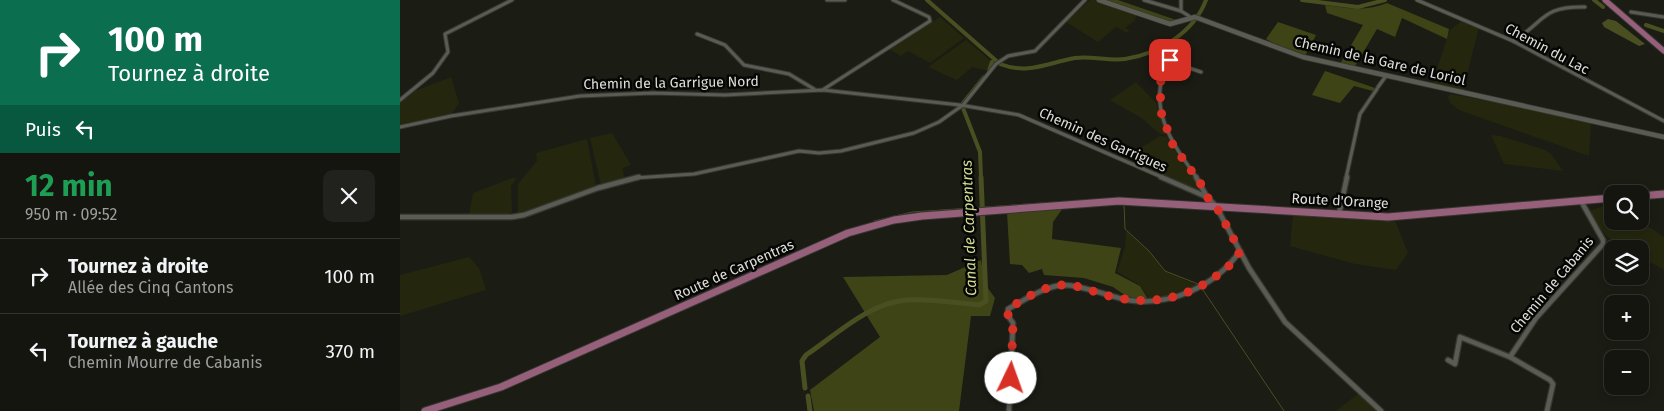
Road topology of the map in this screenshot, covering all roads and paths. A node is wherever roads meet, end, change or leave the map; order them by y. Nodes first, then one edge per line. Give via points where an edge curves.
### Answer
1 (512, 0) edge
2 (828, 0) edge
3 (845, 0) edge
4 (892, 0) edge
5 (1085, 0) edge
6 (1099, 0) edge
7 (1144, 0) edge
8 (1181, 0) edge
9 (1417, 0) edge
10 (1605, 0) edge
11 (1609, 0) edge
12 (1585, 7) dead end
13 (1181, 11) junction
14 (1631, 12) dead end
15 (1664, 17) edge
16 (1185, 19) junction
17 (697, 34) dead end
18 (1513, 41) junction
19 (1664, 49) edge
20 (1201, 72) dead end
21 (1386, 76) junction
22 (814, 89) junction
23 (823, 90) junction
24 (400, 100) edge
25 (963, 105) junction
26 (1004, 111) joint
27 (1664, 121) edge
28 (400, 127) edge
29 (1664, 137) edge
30 (1664, 194) edge
31 (1649, 195) edge
32 (1207, 197) junction
33 (1604, 199) edge
34 (1581, 201) junction
35 (1066, 205) joint
36 (1216, 206) junction
37 (1339, 215) junction
38 (400, 217) edge
39 (1240, 251) junction
40 (1510, 357) junction
41 (1448, 360) dead end
42 (425, 411) edge
43 (1009, 411) edge
44 (1381, 411) edge
45 (1546, 411) edge

1 - 24 street via 445,34 448,52 433,73
2 - 3 street
4 - 23 street via 930,21
5 - 25 street via 1035,51 1012,54 999,63
6 - 16 street, Chemin de la Gare de Loriol via 1170,24
7 - 13 street
8 - 13 street
9 - 18 street, Chemin du Lac
10 - 19 main road
11 - 19 main road
12 - 18 street via 1565,5 1550,11
13 - 16 street
14 - 15 street
16 - 21 street, Chemin de la Gare de Loriol via 1197,17 1303,57
17 - 22 street via 725,45 744,65 789,74
18 - 27 street, Chemin du Lac
20 - 32 street via 1168,61 1160,85 1160,103 1173,145
21 - 29 street, Chemin de la Gare de Loriol
21 - 37 street via 1360,114
22 - 23 street, Chemin de la Garrigue Nord
22 - 28 street, Chemin de la Garrigue Nord via 725,95 580,96
23 - 25 street, Chemin de la Garrigue Nord
25 - 26 street, Chemin de la Garrigue Nord
25 - 38 street via 928,128 881,142 835,152 791,152 694,174 639,177 524,214 469,218
26 - 32 street, Chemin des Garrigues via 1044,125
30 - 31 main road
32 - 36 street, Chemin des Garrigues
33 - 34 main road, Route d'Orange
34 - 37 main road, Route d'Orange via 1388,216
34 - 40 street, Chemin de Cabanis via 1603,244 1536,318
35 - 36 main road, Route d'Orange via 1134,201
35 - 42 main road, Route de Carpentras via 929,215 860,228 501,387
36 - 37 main road, Route d'Orange
36 - 39 street, Chemin des Garrigues
39 - 43 street via 1228,268 1196,289 1164,300 1129,300 1064,285 1041,291 1008,309 1014,328
39 - 44 street, Chemin des Garrigues via 1286,322
40 - 41 street via 1460,337 1455,364
40 - 45 street via 1553,384

